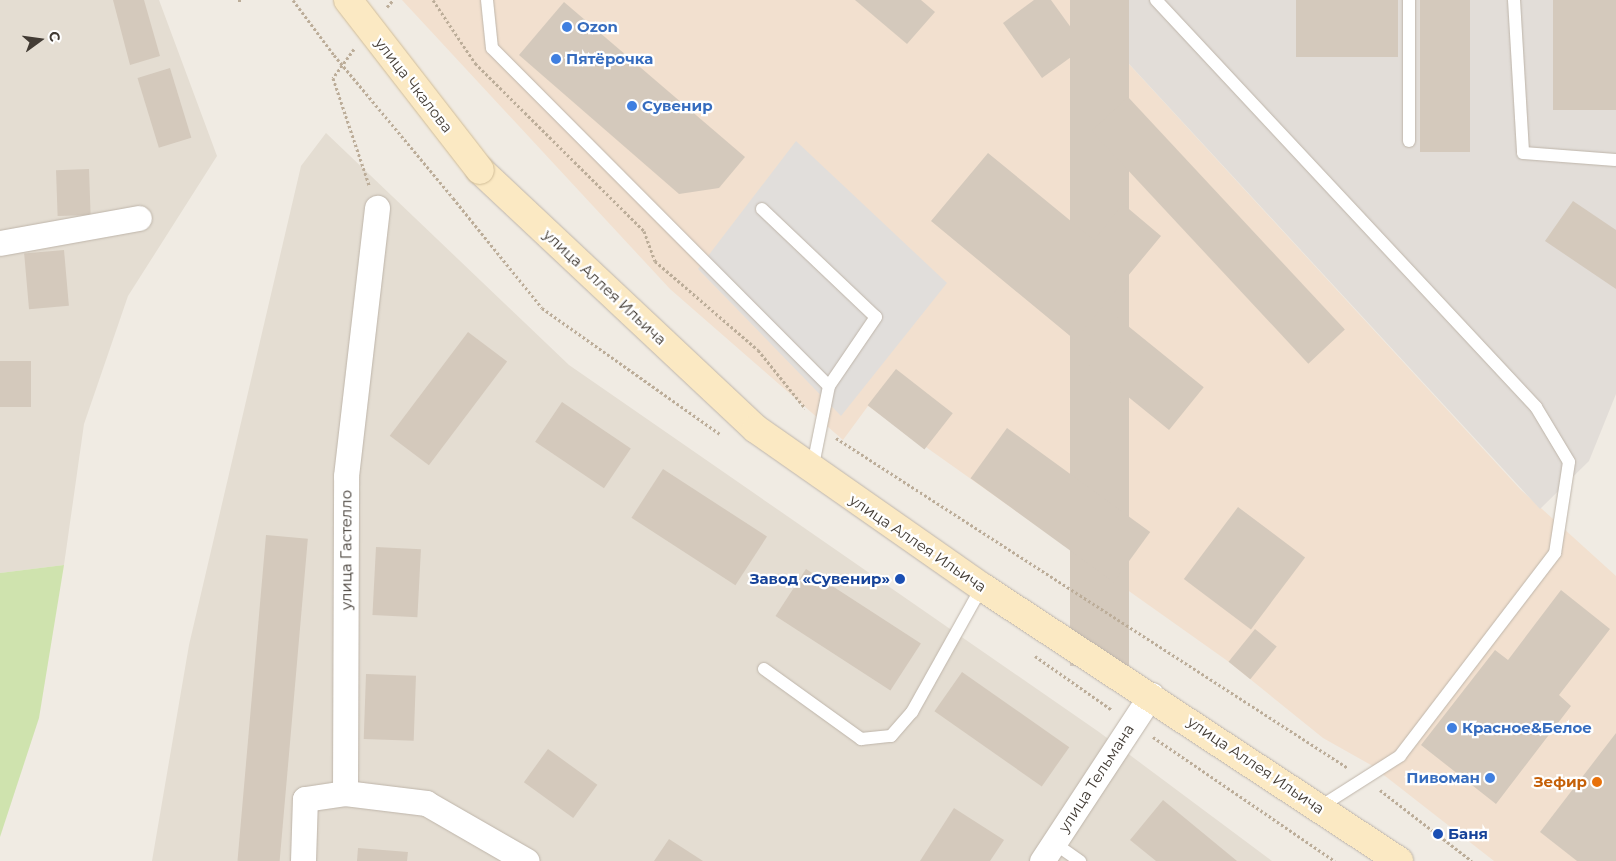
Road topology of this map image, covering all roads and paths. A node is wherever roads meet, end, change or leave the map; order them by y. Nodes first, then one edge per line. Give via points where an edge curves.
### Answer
1 (294, 0) edge
2 (348, 0) edge
3 (393, 0) edge
4 (433, 0) edge
5 (487, 0) edge
6 (1156, 0) edge
7 (1409, 0) edge
8 (1514, 0) edge
9 (381, 15) dead end
10 (357, 44) dead end
11 (1409, 141) dead end
12 (1616, 160) edge
13 (480, 170) joint
14 (453, 198) dead end
15 (377, 208) joint
16 (762, 209) dead end
17 (138, 218) dead end
18 (0, 243) edge
19 (829, 386) junction
20 (820, 428) junction
21 (812, 470) junction
22 (982, 587) junction
23 (764, 669) dead end
24 (1151, 695) junction
25 (1365, 779) junction
26 (345, 793) junction
27 (1320, 807) junction
28 (1048, 852) edge
29 (303, 861) edge
30 (527, 861) edge
31 (1080, 861) edge
32 (1398, 861) edge
33 (1472, 861) edge

1 - 14 path, bridge
2 - 13 main road, улица Чкалова, bridge
3 - 9 path
4 - 20 path via 475,63 644,231 655,261 758,350
5 - 19 lane via 492,48
6 - 25 lane via 1536,407 1569,462 1555,553 1400,756
7 - 11 lane
8 - 12 lane via 1522,153
10 - 15 path via 333,78
13 - 21 main road, улица Аллея Ильича via 756,429
15 - 26 street, улица Гастелло via 346,476
16 - 19 lane via 876,317
17 - 18 street
19 - 20 lane
20 - 21 lane
20 - 25 path
21 - 22 main road, улица Аллея Ильича
22 - 23 lane via 912,712 891,736 861,739
22 - 24 main road, улица Аллея Ильича
24 - 27 main road, улица Аллея Ильича
24 - 28 street, улица Тельмана
25 - 27 lane
25 - 33 path
26 - 29 street via 306,799
26 - 30 street via 426,803
27 - 32 main road, улица Аллея Ильича
28 - 31 lane

